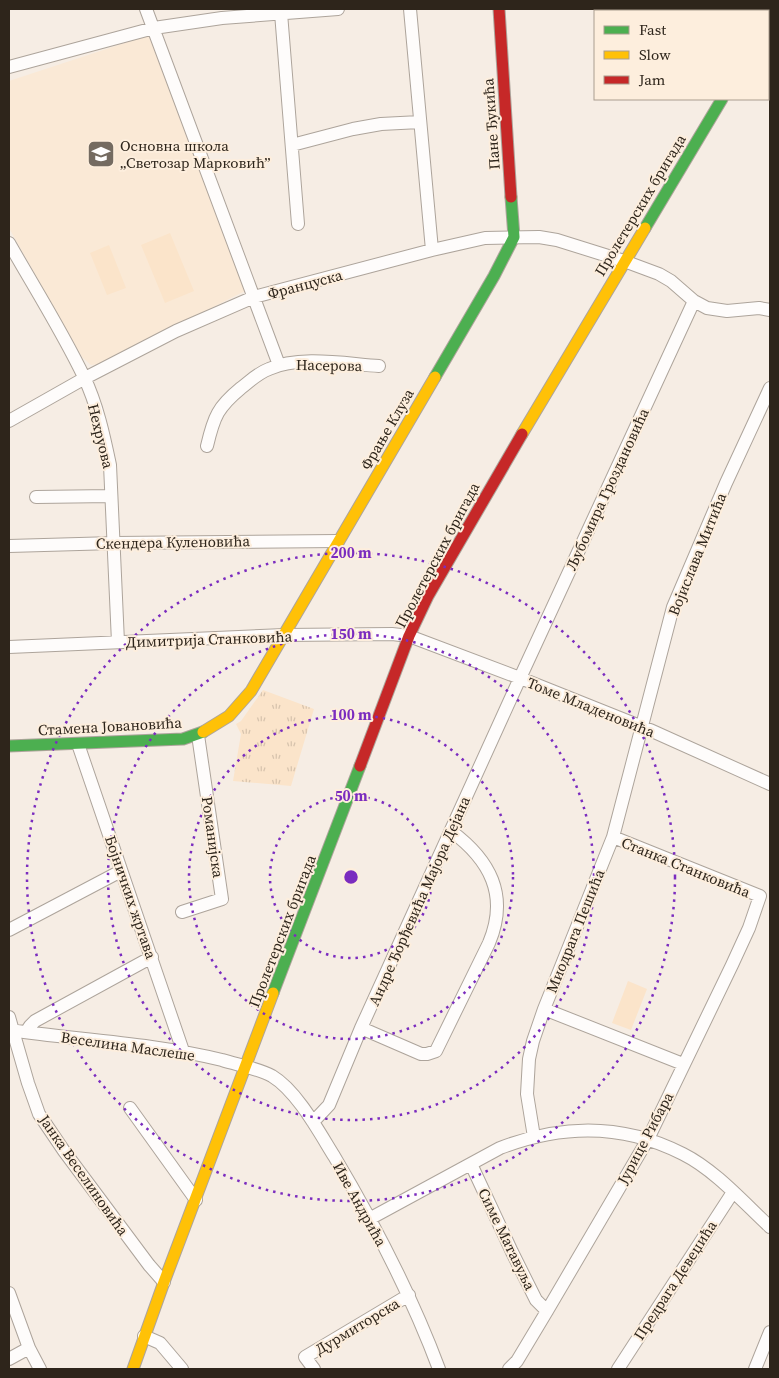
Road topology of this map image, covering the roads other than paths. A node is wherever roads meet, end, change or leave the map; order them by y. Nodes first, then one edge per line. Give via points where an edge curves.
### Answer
1 (146, 9) edge
2 (338, 9) edge
3 (410, 9) edge
4 (499, 9) edge
5 (281, 13) junction
6 (154, 28) junction
7 (9, 67) edge
8 (721, 100) edge
9 (420, 122) junction
10 (292, 145) junction
11 (298, 224) dead end
12 (514, 237) junction
13 (9, 243) edge
14 (432, 250) junction
15 (624, 261) junction
16 (254, 297) junction
17 (694, 301) junction
18 (770, 310) edge
19 (279, 365) junction
20 (379, 366) dead end
21 (85, 378) junction
22 (770, 388) edge
23 (9, 422) edge
24 (208, 446) dead end
25 (112, 496) junction
26 (36, 497) dead end
27 (338, 541) junction
28 (114, 542) junction
29 (9, 546) edge
30 (284, 636) junction
31 (409, 636) junction
32 (118, 642) junction
33 (9, 647) edge
34 (520, 678) junction
35 (642, 727) junction
36 (198, 735) junction
37 (78, 744) junction
38 (9, 746) edge
39 (770, 784) edge
40 (451, 831) junction
41 (613, 837) junction
42 (121, 871) junction
43 (760, 896) joint
44 (182, 912) dead end
45 (9, 930) edge
46 (152, 957) junction
47 (544, 1009) junction
48 (9, 1017) edge
49 (361, 1028) junction
50 (10, 1030) edge
51 (26, 1032) junction
52 (183, 1051) junction
53 (683, 1064) junction
54 (247, 1067) junction
55 (130, 1108) dead end
56 (313, 1122) junction
57 (534, 1136) junction
58 (648, 1139) junction
59 (471, 1164) junction
60 (732, 1192) junction
61 (196, 1200) junction
62 (371, 1218) junction
63 (770, 1227) edge
64 (164, 1282) junction
65 (9, 1293) edge
66 (408, 1295) junction
67 (547, 1311) junction
68 (770, 1332) edge
69 (144, 1336) junction
70 (29, 1348) junction
71 (9, 1359) edge
72 (40, 1369) edge
73 (133, 1369) edge
74 (182, 1369) edge
75 (314, 1369) edge
76 (439, 1369) edge
77 (509, 1369) edge
78 (618, 1369) edge
79 (755, 1369) edge

1 - 6 street, Насерова
2 - 5 street
3 - 9 street
4 - 12 street, Пане Ђукића
5 - 6 street
5 - 10 street
6 - 7 street
6 - 16 street, Насерова
8 - 15 street, Пролетерских бригада
9 - 10 street via 353,129
9 - 14 street
10 - 11 street
12 - 14 street, Француска via 485,238
12 - 15 street, Француска via 558,240
12 - 27 street, Фрање Клуза
13 - 21 street, Нехруова
14 - 16 street, Француска
15 - 17 street, Француска via 671,281
15 - 31 street, Пролетерских бригада via 433,588
16 - 19 street, Насерова
16 - 21 street, Француска via 176,331
17 - 18 street via 707,308 727,311
17 - 34 street, Љубомира Гроздановића
19 - 20 street, Насерова via 320,362
19 - 24 street, Насерова via 252,378 225,402 212,425
21 - 23 street, Француска
21 - 25 street, Нехруова via 105,441
22 - 35 street, Војислава Митића via 673,607
25 - 26 street
25 - 28 street, Нехруова
27 - 28 street, Скендера Куленовића
27 - 30 street, Фрање Клуза
28 - 29 street, Скендера Куленовића
28 - 32 street, Нехруова
30 - 31 street, Димитрија Станковића
30 - 32 street, Димитрија Станковића
30 - 36 street, Стамена Јовановића via 237,709
31 - 34 street, Томе Младеновића
31 - 54 street, Пролетерских бригада
32 - 33 street, Димитрија Станковића
34 - 35 street, Томе Младеновића
34 - 40 street, Андре Ђорђевића Мајора Дејана
35 - 39 street, Томе Младеновића
35 - 41 street, Миодрага Пешића
36 - 37 street, Стамена Јовановића via 182,739
36 - 44 street, Романијска via 222,899
37 - 38 street, Стамена Јовановића
37 - 42 street, Бојничких жртава
40 - 49 street, Андре Ђорђевића Мајора Дејана
40 - 49 street via 485,864 494,881 497,910 489,943 436,1051 421,1054
41 - 43 street, Станка Станковића
41 - 47 street, Миодрага Пешића
42 - 45 street
42 - 46 street, Бојничких жртава
43 - 53 street, Јурице Рибара via 742,942
46 - 51 street via 35,1021
46 - 52 street, Бојничких жртава
47 - 53 street
47 - 57 street, Миодрага Пешића via 533,1041 527,1076
48 - 50 street, Јанка Веселиновића
49 - 56 street, Андре Ђорђевића Мајора Дејана via 329,1105
50 - 51 street, Веселина Маслеше
50 - 64 street, Јанка Веселиновића via 39,1114
51 - 52 street, Веселина Маслеше
52 - 54 street, Веселина Маслеше
53 - 58 street, Јурице Рибара
54 - 56 street, Иве Андрића via 278,1081
54 - 61 street, Пролетерских бригада
55 - 61 street
56 - 62 street, Иве Андрића
57 - 58 street via 581,1130 622,1132
57 - 59 street via 500,1148
58 - 60 street via 684,1154
58 - 67 street, Јурице Рибара
59 - 62 street
59 - 67 street, Симе Матавуља via 536,1300
60 - 63 street
60 - 78 street, Предрага Девеџића
61 - 64 street, Пролетерских бригада
62 - 66 street, Иве Андрића
64 - 69 street, Пролетерских бригада
65 - 70 street
66 - 75 street, Дурмиторска via 305,1357
66 - 76 street, Иве Андрића
67 - 77 street, Јурице Рибара
68 - 79 street
69 - 73 street, Пролетерских бригада
69 - 74 street via 160,1343
70 - 71 street
70 - 72 street

